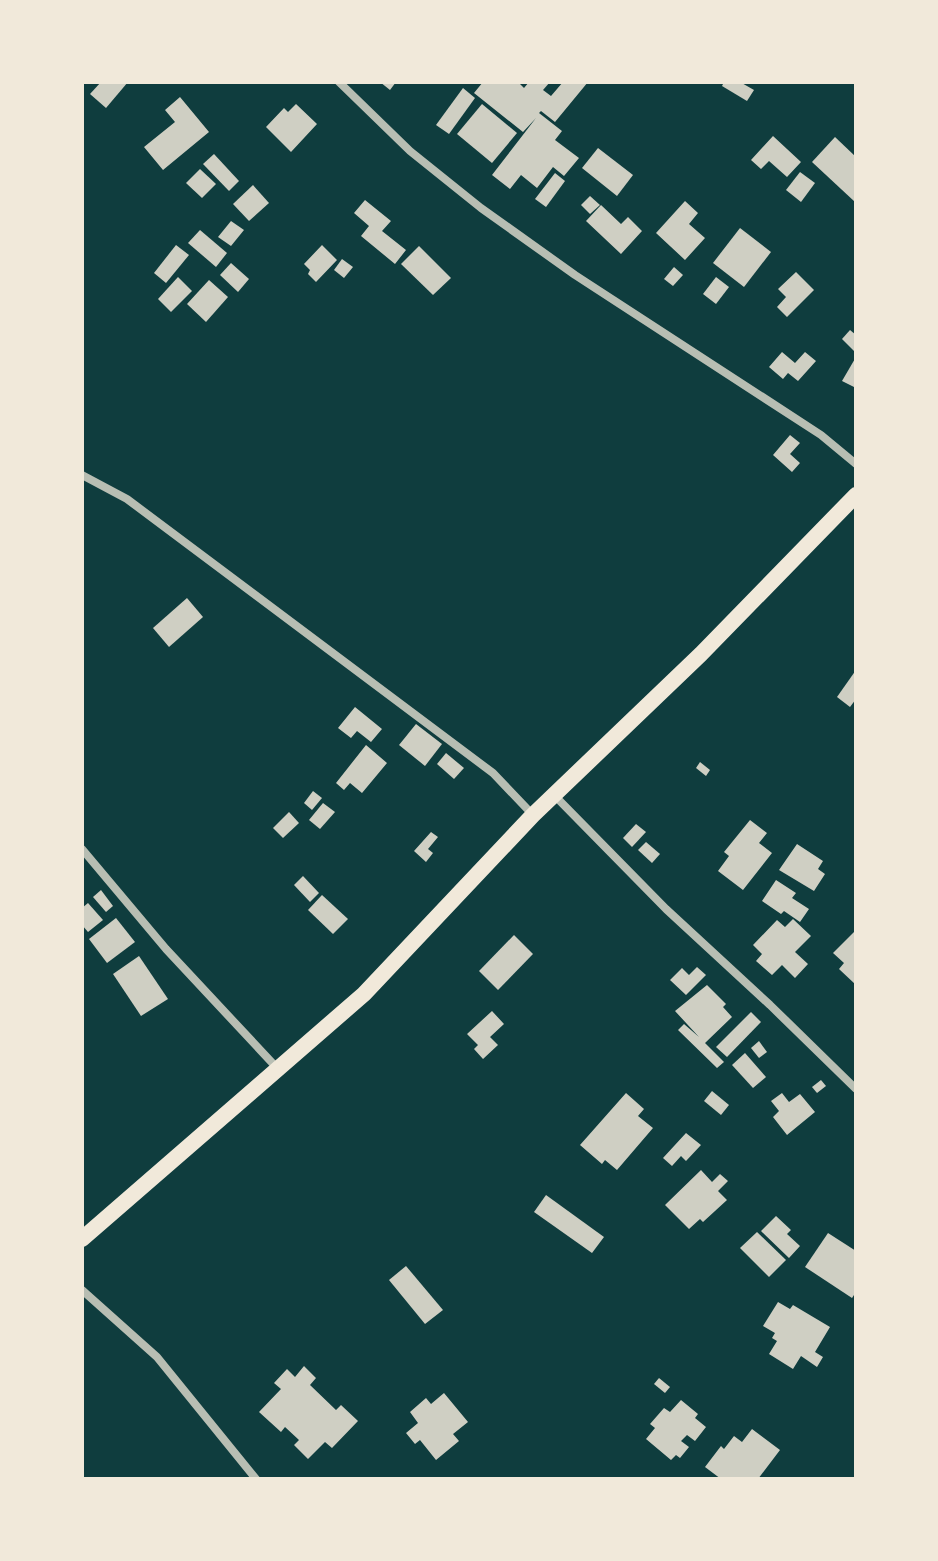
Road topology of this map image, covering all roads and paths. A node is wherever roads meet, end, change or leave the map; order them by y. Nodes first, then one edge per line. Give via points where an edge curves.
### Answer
1 (339, 82) edge
2 (856, 464) edge
3 (82, 475) edge
4 (856, 495) edge
5 (555, 796) junction
6 (533, 815) junction
7 (82, 849) edge
8 (277, 1068) junction
9 (856, 1089) edge
10 (82, 1239) edge
11 (82, 1290) edge
12 (256, 1479) edge

1 - 2 street via 410,151 481,208 821,435
3 - 6 street via 127,499 493,773
4 - 5 main road
5 - 6 main road
5 - 9 street
6 - 8 main road via 364,994
7 - 8 street
8 - 10 main road
11 - 12 street via 157,1357

